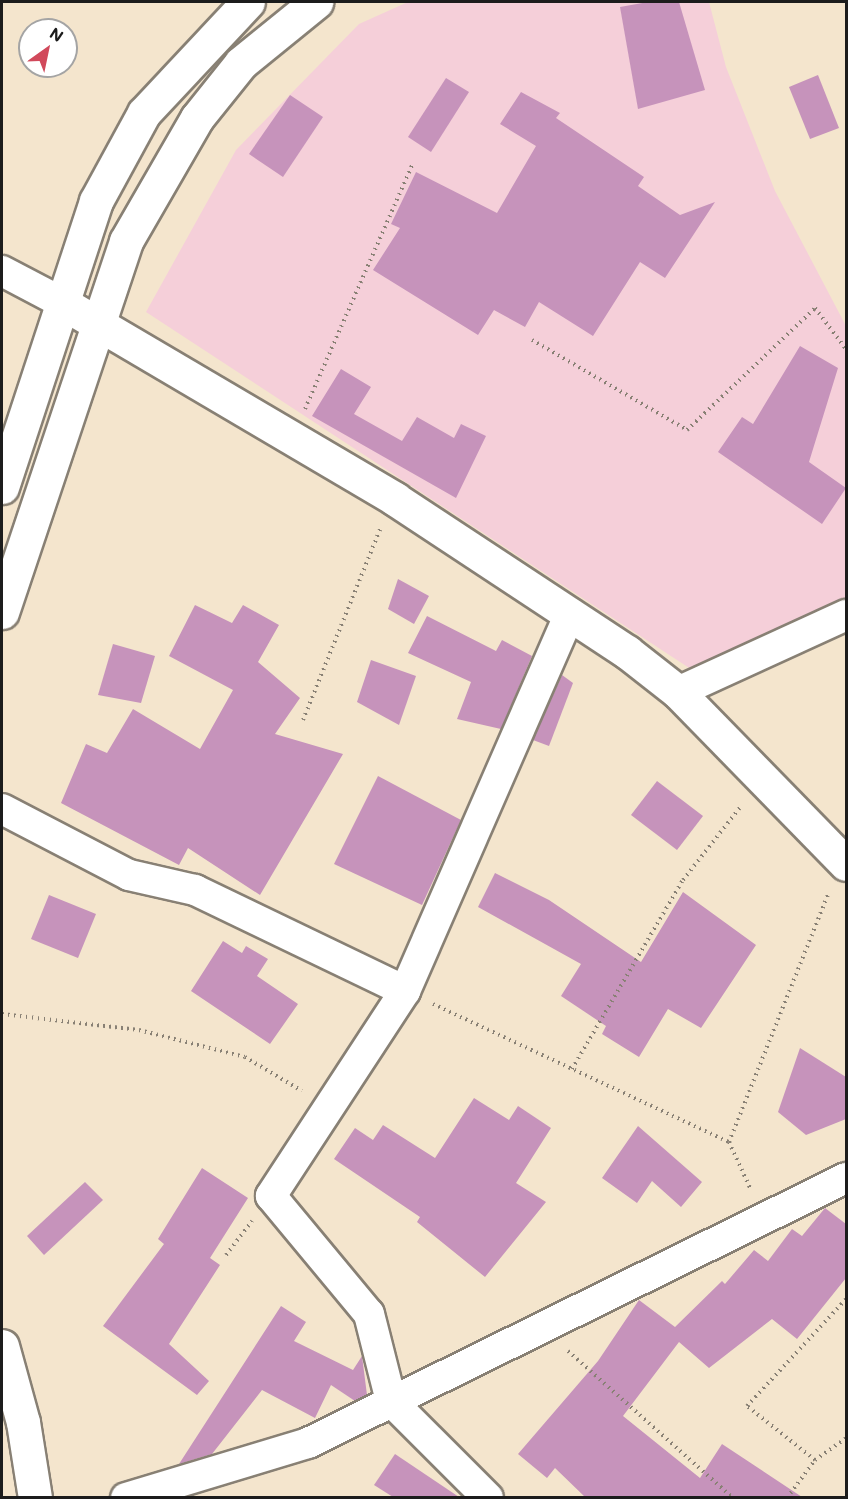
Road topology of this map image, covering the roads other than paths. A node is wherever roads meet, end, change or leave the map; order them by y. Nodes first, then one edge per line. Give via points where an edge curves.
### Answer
1 (248, 2) edge
2 (316, 2) edge
3 (2, 271) edge
4 (62, 302) junction
5 (97, 320) junction
6 (2, 487) edge
7 (2, 612) edge
8 (570, 613) junction
9 (846, 615) edge
10 (678, 692) junction
11 (2, 809) edge
12 (844, 862) edge
13 (405, 991) junction
14 (846, 1178) edge
15 (2, 1346) edge
16 (391, 1401) junction
17 (35, 1497) edge
18 (126, 1497) edge
19 (488, 1497) edge

1 - 4 main road via 144,112 96,201
2 - 5 main road via 241,63 197,117 126,241
3 - 4 street
4 - 5 main road
4 - 6 main road
5 - 7 main road
5 - 8 main road via 395,498
8 - 10 main road
8 - 13 street
9 - 10 street
10 - 12 main road
11 - 13 street via 129,874 195,890
13 - 16 street via 271,1196 369,1314
14 - 16 street
15 - 17 main road via 23,1422
16 - 18 street via 308,1443
16 - 19 street

